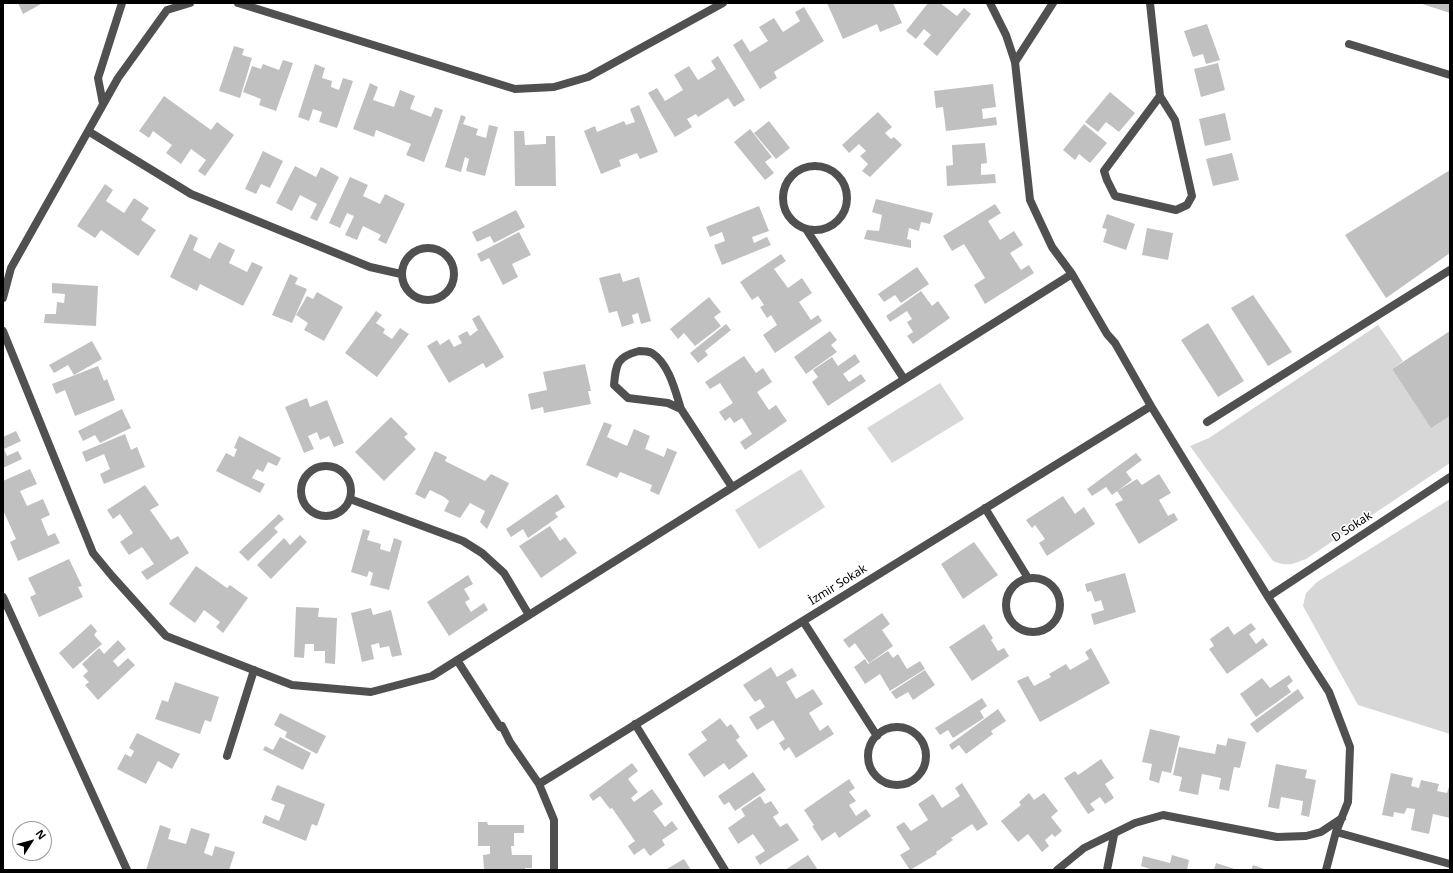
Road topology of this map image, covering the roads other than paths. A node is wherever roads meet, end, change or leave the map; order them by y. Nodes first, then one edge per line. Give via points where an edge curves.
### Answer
1 (122, 3) edge
2 (190, 3) edge
3 (238, 3) edge
4 (723, 3) edge
5 (990, 3) edge
6 (1052, 3) edge
7 (1150, 3) edge
8 (1349, 44) dead end
9 (1016, 62) junction
10 (1450, 75) edge
11 (1160, 96) junction
12 (103, 104) junction
13 (88, 131) junction
14 (806, 229) junction
15 (1450, 270) edge
16 (401, 274) junction
17 (1072, 274) junction
18 (3, 298) edge
19 (3, 331) edge
20 (904, 379) junction
21 (1151, 406) junction
22 (681, 409) junction
23 (1207, 422) dead end
24 (1450, 477) edge
25 (732, 487) junction
26 (350, 499) junction
27 (985, 508) junction
28 (1028, 578) junction
29 (3, 597) edge
30 (1268, 597) junction
31 (529, 615) junction
32 (803, 621) junction
33 (457, 660) junction
34 (254, 670) junction
35 (635, 724) junction
36 (877, 736) junction
37 (227, 756) dead end
38 (538, 784) junction
39 (1342, 818) junction
40 (1336, 832) junction
41 (1114, 834) junction
42 (1450, 864) edge
43 (127, 870) edge
44 (554, 870) edge
45 (725, 870) edge
46 (1057, 870) edge
47 (1107, 870) edge
48 (1326, 870) edge

1 - 12 street via 98,78
2 - 12 street via 167,10 118,78
3 - 4 street via 515,89 554,87 588,77
5 - 9 street
6 - 9 street
7 - 11 street
8 - 10 street
9 - 17 street via 1030,200 1052,247
11 - 11 street via 1104,171 1115,196 1176,210 1187,205 1192,196 1175,120
12 - 13 street
13 - 16 street via 191,194 370,267
13 - 18 street via 11,268
14 - 14 street via 824,229 834,224 846,206 844,184 831,171 821,167 810,166 799,170 791,177 783,195 784,206 789,216
14 - 20 street
15 - 23 street
16 - 16 street via 406,289 413,296 425,300 443,296 450,290 455,276 450,258 435,248 426,247 415,250 408,256
17 - 20 street
17 - 21 street
19 - 34 street via 93,552 166,636
20 - 25 street
21 - 27 street, İzmir Sokak
21 - 30 street
22 - 22 street via 663,363 650,352 639,351 626,355 616,366 614,385 628,398 668,403
22 - 25 street
24 - 30 street, D Sokak
25 - 31 street
26 - 26 street via 351,490 347,478 334,468 316,468 303,480 301,496 304,504 316,515 334,516 346,507
26 - 31 street via 463,541 482,553 504,573
27 - 28 street
27 - 32 street, İzmir Sokak
28 - 28 street via 1018,582 1011,590 1006,608 1012,622 1020,628 1037,632 1054,622 1059,613 1059,594 1046,581
29 - 43 street
30 - 39 street via 1329,692 1350,747 1348,802
31 - 33 street
32 - 35 street, İzmir Sokak
32 - 36 street
33 - 34 street via 432,676 371,692 292,685
33 - 38 street
34 - 37 street
35 - 38 street, İzmir Sokak
35 - 45 street
36 - 36 street via 869,749 869,759 871,769 878,777 887,783 897,785 916,778 926,761 921,739 914,732 894,727
38 - 44 street via 554,820
39 - 40 street
39 - 41 street via 1321,832 1306,836 1277,837 1163,815 1136,823
40 - 42 street
40 - 48 street
41 - 46 street via 1084,848
41 - 47 street

